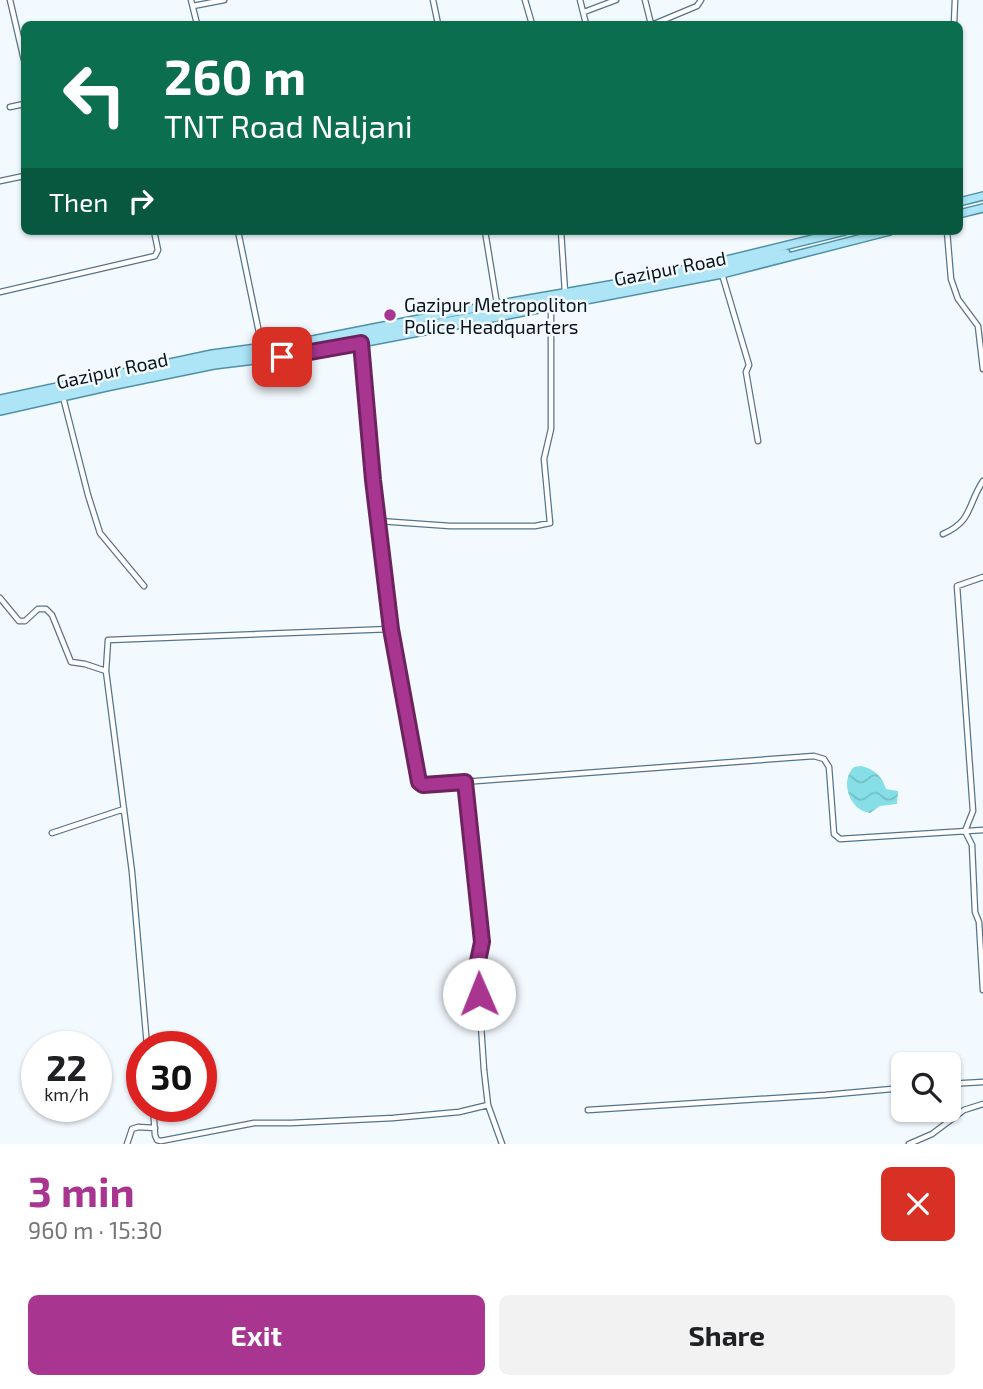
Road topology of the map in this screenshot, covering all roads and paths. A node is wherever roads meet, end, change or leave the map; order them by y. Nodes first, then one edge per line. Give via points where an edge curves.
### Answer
1 (10, 0) edge
2 (224, 0) edge
3 (433, 0) edge
4 (525, 0) edge
5 (580, 0) edge
6 (616, 0) edge
7 (645, 0) edge
8 (701, 0) edge
9 (955, 0) edge
10 (192, 3) edge
11 (584, 12) junction
12 (195, 21) edge
13 (437, 21) edge
14 (531, 21) edge
15 (586, 21) edge
16 (652, 21) edge
17 (660, 21) edge
18 (954, 21) edge
19 (21, 47) edge
20 (21, 105) edge
21 (9, 107) dead end
22 (21, 177) edge
23 (0, 181) edge
24 (983, 196) edge
25 (963, 201) edge
26 (983, 205) edge
27 (963, 210) edge
28 (155, 235) edge
29 (239, 235) edge
30 (486, 235) edge
31 (561, 235) edge
32 (829, 235) edge
33 (855, 235) edge
34 (874, 235) edge
35 (947, 235) edge
36 (722, 274) junction
37 (0, 292) edge
38 (565, 292) junction
39 (496, 304) junction
40 (551, 306) junction
41 (361, 343) junction
42 (262, 347) junction
43 (983, 369) edge
44 (62, 396) junction
45 (0, 399) edge
46 (0, 405) edge
47 (0, 411) edge
48 (758, 441) dead end
49 (983, 481) edge
50 (379, 521) junction
51 (943, 534) dead end
52 (983, 577) edge
53 (144, 586) dead end
54 (0, 598) edge
55 (391, 629) junction
56 (106, 671) junction
57 (465, 782) junction
58 (124, 809) junction
59 (983, 830) edge
60 (965, 831) junction
61 (52, 833) dead end
62 (983, 990) edge
63 (146, 1031) edge
64 (983, 1082) edge
65 (961, 1083) edge
66 (891, 1089) edge
67 (983, 1104) edge
68 (488, 1105) junction
69 (588, 1110) dead end
70 (154, 1122) edge
71 (155, 1128) junction
72 (127, 1144) edge
73 (502, 1144) edge
74 (909, 1144) edge

1 - 19 street
2 - 10 street
3 - 13 street
4 - 14 street
5 - 11 street
6 - 11 street
7 - 16 street
8 - 17 street
9 - 18 street
10 - 12 street
11 - 15 street
20 - 21 street
22 - 23 street
24 - 25 main road
26 - 27 main road
28 - 37 street via 155,256
29 - 42 street
30 - 39 street
31 - 38 street
32 - 38 main road, Gazipur Road via 702,267
33 - 46 main road via 641,285 304,348 213,360
34 - 36 main road, Gazipur Road
35 - 43 street via 951,279 958,299 978,326
36 - 40 main road, Gazipur Road
36 - 48 street via 749,365 746,372
38 - 39 main road, Gazipur Road
39 - 42 main road, Gazipur Road
40 - 41 main road, Gazipur Road
40 - 50 street via 551,429 544,459 550,523 450,526
41 - 44 main road, Gazipur Road via 214,365
41 - 50 street
42 - 45 main road, Gazipur Road
44 - 47 main road, Gazipur Road
44 - 53 street via 100,533
49 - 51 street via 967,517
50 - 55 street
52 - 60 street via 957,586 973,811
54 - 56 street via 19,621 46,609 71,663
55 - 56 street via 108,640
55 - 57 street via 419,782
56 - 58 street
57 - 60 street via 814,756 829,767 834,834 840,839
57 - 68 street via 482,942 477,966
58 - 61 street
58 - 63 street
59 - 60 street
60 - 62 street via 972,845
64 - 65 street
66 - 69 street
67 - 74 street via 964,1110 932,1134
68 - 71 street via 393,1118 254,1123 161,1141
68 - 73 street
70 - 71 street
71 - 72 street via 132,1129

